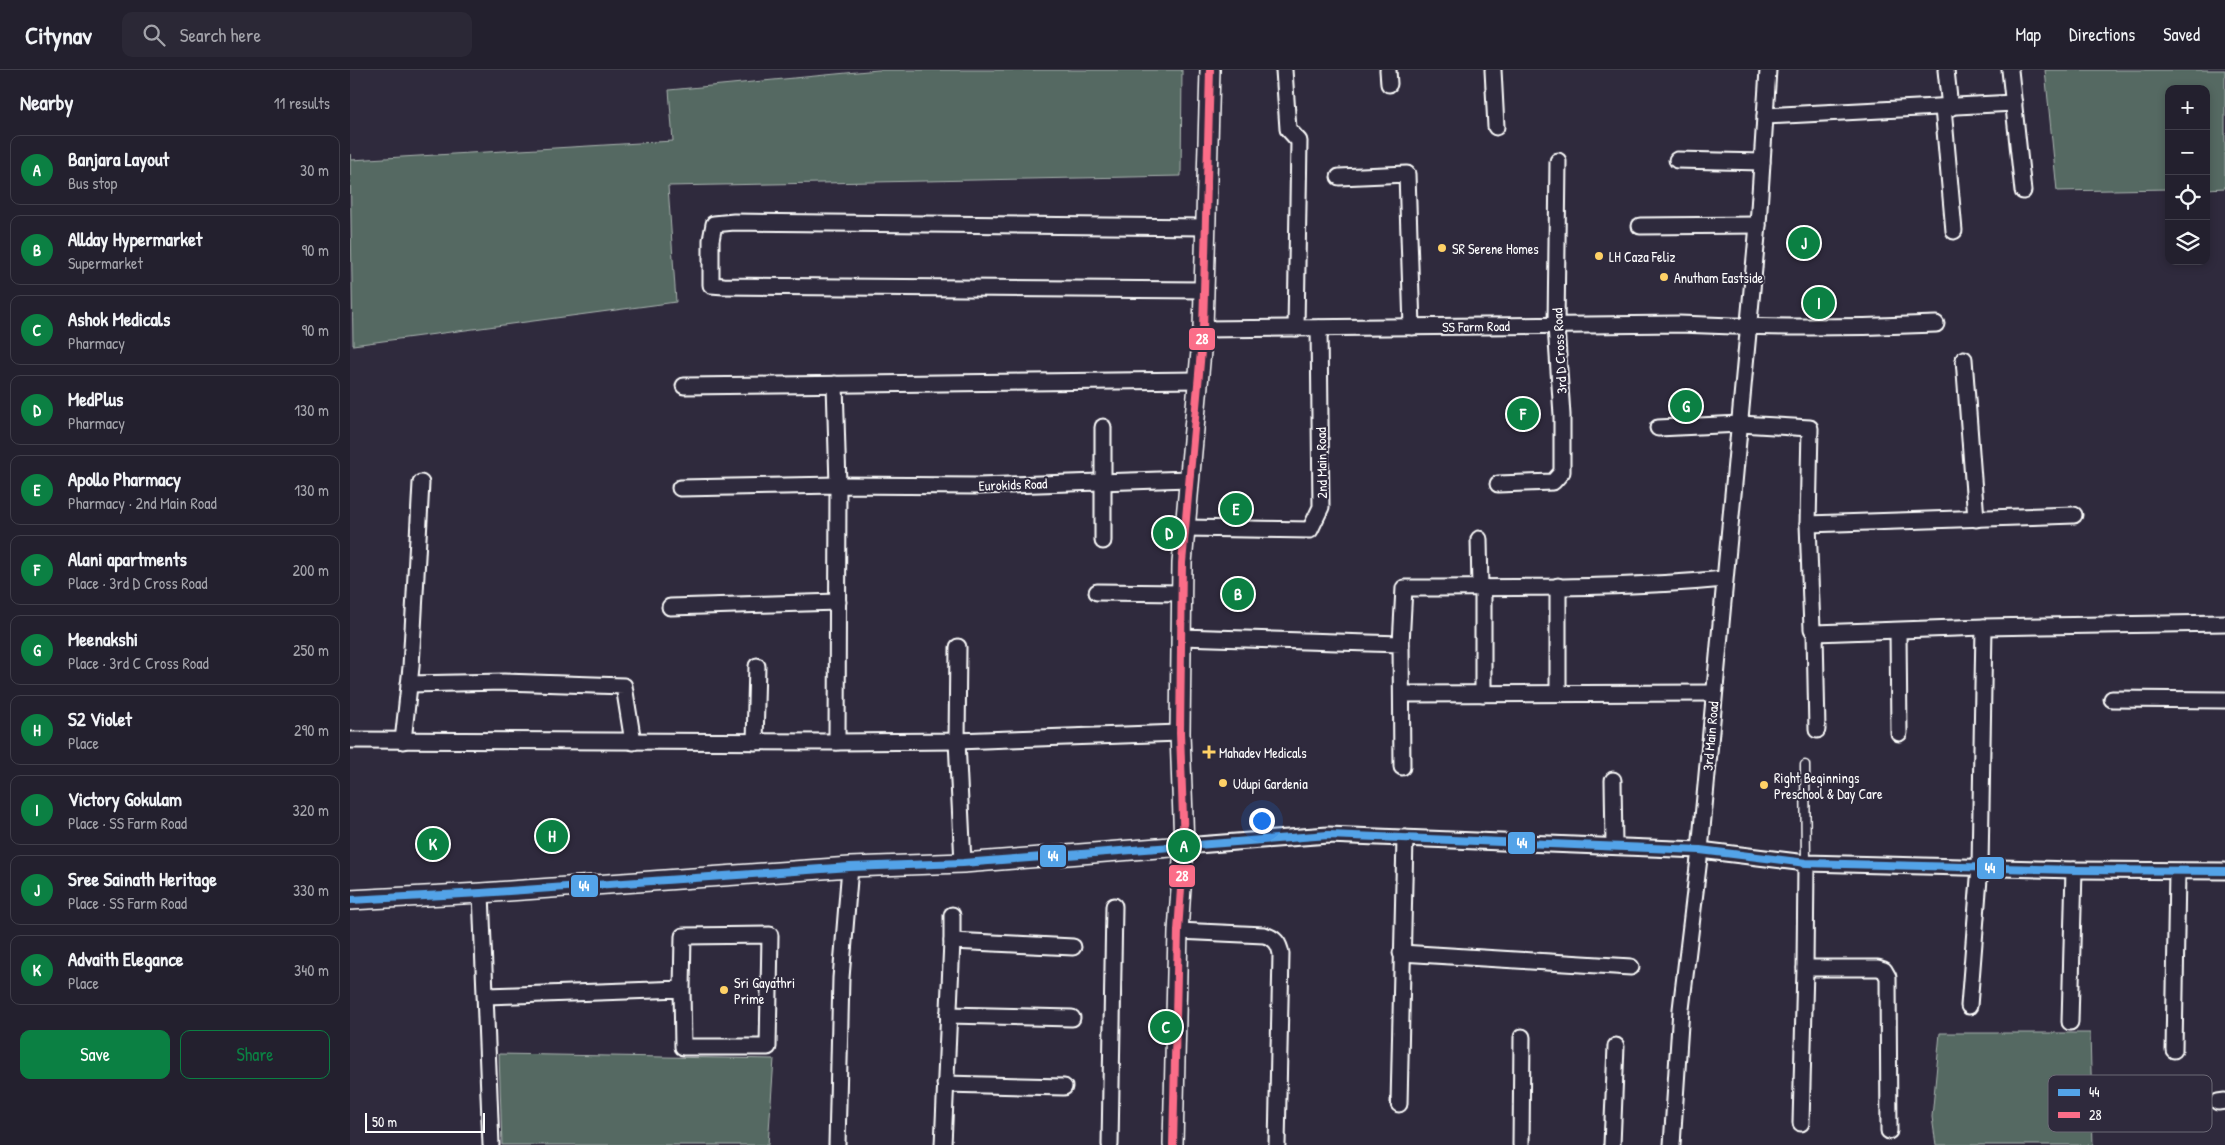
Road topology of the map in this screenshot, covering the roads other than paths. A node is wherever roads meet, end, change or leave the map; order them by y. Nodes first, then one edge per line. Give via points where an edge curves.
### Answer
1 (1210, 70) edge
2 (1284, 70) edge
3 (1493, 70) edge
4 (1768, 70) edge
5 (1946, 70) edge
6 (2010, 70) edge
7 (2014, 103) junction
8 (1947, 108) junction
9 (1765, 116) junction
10 (1496, 127) dead end
11 (1677, 160) dead end
12 (1558, 161) dead end
13 (1762, 162) junction
14 (1339, 176) dead end
15 (2023, 191) dead end
16 (1758, 225) junction
17 (1640, 226) dead end
18 (1206, 227) junction
19 (1954, 231) dead end
20 (1204, 290) junction
21 (1936, 324) dead end
22 (1556, 326) junction
23 (1412, 327) junction
24 (1296, 328) junction
25 (1319, 328) junction
26 (1749, 328) junction
27 (1203, 329) junction
28 (1964, 360) dead end
29 (1198, 380) junction
30 (835, 384) junction
31 (684, 386) dead end
32 (1740, 424) junction
33 (1103, 427) dead end
34 (1658, 428) dead end
35 (1189, 479) junction
36 (1103, 482) junction
37 (421, 483) dead end
38 (1498, 484) dead end
39 (838, 485) junction
40 (680, 488) dead end
41 (2074, 515) dead end
42 (1976, 519) junction
43 (1808, 524) junction
44 (1186, 528) junction
45 (1479, 539) dead end
46 (1103, 541) dead end
47 (1724, 579) junction
48 (1558, 586) junction
49 (1482, 588) junction
50 (1096, 592) dead end
51 (1182, 593) junction
52 (838, 602) junction
53 (670, 607) dead end
54 (2225, 624) edge
55 (1984, 627) junction
56 (1898, 630) junction
57 (1815, 633) junction
58 (1180, 637) junction
59 (1401, 644) junction
60 (958, 647) dead end
61 (757, 666) dead end
62 (409, 684) junction
63 (1558, 693) junction
64 (1714, 693) junction
65 (1402, 694) junction
66 (1483, 694) junction
67 (2112, 699) dead end
68 (2225, 700) edge
69 (1817, 730) dead end
70 (1180, 733) junction
71 (1899, 733) dead end
72 (350, 740) edge
73 (957, 740) junction
74 (403, 741) junction
75 (633, 742) junction
76 (755, 742) junction
77 (837, 742) junction
78 (1805, 765) dead end
79 (1402, 767) dead end
80 (1613, 780) dead end
81 (1405, 838) junction
82 (1614, 845) junction
83 (1184, 846) junction
84 (1700, 850) junction
85 (963, 863) junction
86 (1806, 863) junction
87 (1980, 866) junction
88 (850, 867) junction
89 (2074, 870) junction
90 (2225, 871) edge
91 (2177, 872) junction
92 (481, 894) junction
93 (350, 900) edge
94 (1114, 906) dead end
95 (952, 916) dead end
96 (1178, 931) junction
97 (952, 940) junction
98 (1073, 947) dead end
99 (1401, 953) junction
100 (1631, 967) dead end
101 (1805, 968) junction
102 (682, 989) junction
103 (486, 996) junction
104 (1969, 1006) dead end
105 (948, 1015) junction
106 (1072, 1018) dead end
107 (2070, 1022) dead end
108 (1522, 1037) dead end
109 (1616, 1046) dead end
110 (2174, 1050) dead end
111 (945, 1084) junction
112 (1064, 1087) dead end
113 (1399, 1104) dead end
114 (1800, 1123) dead end
115 (1889, 1131) dead end
116 (491, 1145) edge
117 (836, 1145) edge
118 (943, 1145) edge
119 (1110, 1145) edge
120 (1174, 1145) edge
121 (1277, 1145) edge
122 (1521, 1145) edge
123 (1612, 1145) edge
124 (1672, 1145) edge

1 - 18 street
2 - 24 street via 1288,129 1299,141
3 - 10 street
4 - 9 street, 3rd Main Road
5 - 8 street
6 - 7 street
7 - 8 street
7 - 15 street
8 - 9 street
8 - 19 street
9 - 13 street, 3rd Main Road
11 - 13 street
12 - 22 street, 3rd D Cross Road
13 - 16 street, 3rd Main Road
14 - 23 street via 1406,174
16 - 17 street
16 - 26 street, 3rd Main Road
18 - 20 street
18 - 20 street via 734,222 714,224 712,240 711,285
20 - 27 street
21 - 26 street, SS Farm Road
22 - 23 street, SS Farm Road
22 - 26 street, SS Farm Road via 1679,324
22 - 38 street, 3rd D Cross Road via 1562,472 1553,482
23 - 25 street, SS Farm Road
24 - 25 street, SS Farm Road
24 - 27 street, SS Farm Road
25 - 44 street, 2nd Main Road via 1321,507 1310,530
26 - 32 street, 3rd Main Road
27 - 29 street
28 - 42 street
29 - 30 street
29 - 35 street
30 - 31 street
30 - 39 street
32 - 34 street
32 - 43 street via 1810,428
32 - 47 street, 3rd Main Road
33 - 36 street
35 - 36 street, Eurokids Road
35 - 44 street
36 - 39 street, Eurokids Road via 978,486
36 - 46 street
37 - 62 street
39 - 40 street, Eurokids Road
39 - 52 street
41 - 42 street
42 - 43 street
43 - 57 street via 1812,630
44 - 51 street
45 - 49 street
47 - 48 street
47 - 64 street, 3rd Main Road
48 - 49 street
48 - 63 street
49 - 59 street via 1404,588
49 - 66 street
50 - 51 street
51 - 58 street
52 - 53 street
52 - 77 street
54 - 55 street
55 - 56 street
55 - 87 street
56 - 57 street
56 - 71 street
57 - 69 street
58 - 59 street
58 - 70 street
59 - 65 street
60 - 73 street
61 - 76 street
62 - 74 street
62 - 75 street via 504,682 624,686
63 - 64 street
63 - 66 street
64 - 84 street, 3rd Main Road
65 - 66 street
65 - 79 street
67 - 68 street
70 - 73 street
70 - 83 street
72 - 74 street
73 - 77 street
73 - 85 street
74 - 75 street
75 - 76 street
76 - 77 street
78 - 86 lane
80 - 82 street
81 - 82 street
81 - 83 street via 1328,835
81 - 99 street
82 - 84 street
83 - 85 street
83 - 96 street
84 - 86 street
84 - 124 street, 3rd Main Road via 1681,1009
85 - 88 street
86 - 87 street
86 - 101 street
87 - 89 street
87 - 104 street
88 - 92 street
88 - 117 street via 841,978
89 - 91 street
89 - 107 street
90 - 91 street
91 - 110 street
92 - 93 street
92 - 103 street
94 - 119 street
95 - 97 street
96 - 120 street
96 - 121 street via 1264,935 1272,937 1280,946
97 - 98 street
97 - 105 street
99 - 100 street
99 - 113 street
101 - 114 street
101 - 115 street via 1878,968 1884,970 1888,977
102 - 102 street via 683,936 770,935 768,1047 683,1047
102 - 103 street
103 - 116 street
105 - 106 street
105 - 111 street
108 - 122 street
109 - 123 street
111 - 112 street
111 - 118 street

